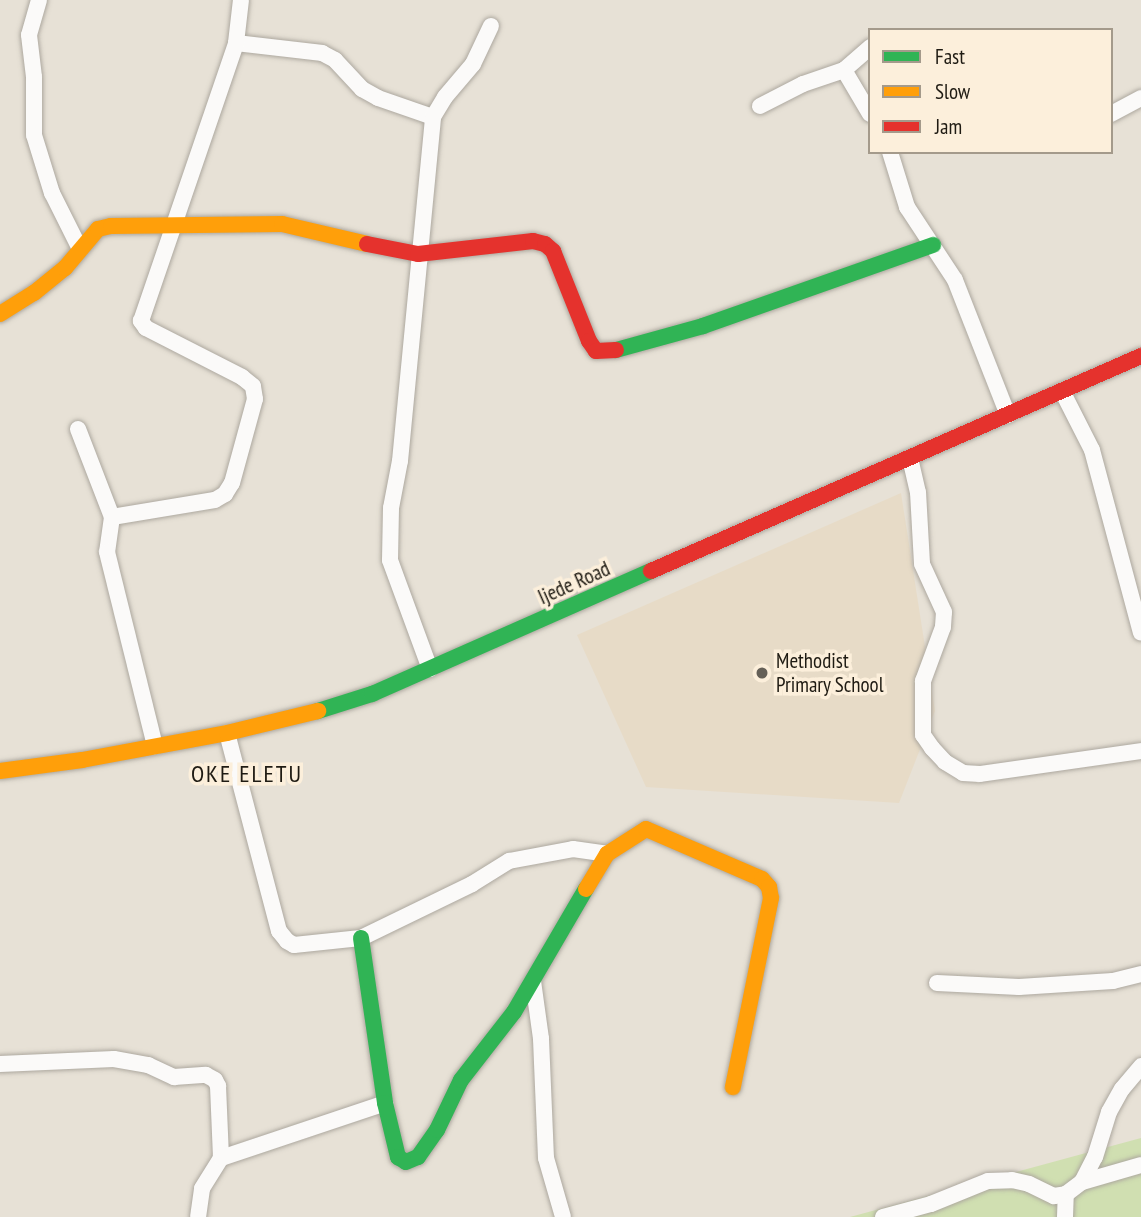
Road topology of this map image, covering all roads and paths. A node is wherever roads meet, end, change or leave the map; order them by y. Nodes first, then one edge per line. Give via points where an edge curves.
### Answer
1 (39, 0) edge
2 (241, 0) edge
3 (491, 26) dead end
4 (236, 43) junction
5 (868, 49) edge
6 (845, 70) junction
7 (1141, 99) edge
8 (760, 106) dead end
9 (868, 110) edge
10 (1113, 113) edge
11 (433, 117) junction
12 (891, 154) edge
13 (176, 224) junction
14 (933, 245) junction
15 (80, 249) junction
16 (418, 254) junction
17 (0, 314) edge
18 (1141, 356) edge
19 (1062, 391) junction
20 (1007, 415) junction
21 (78, 429) dead end
22 (910, 458) junction
23 (112, 517) junction
24 (1141, 633) edge
25 (430, 669) junction
26 (227, 733) junction
27 (155, 747) junction
28 (1141, 751) edge
29 (0, 771) edge
30 (607, 854) junction
31 (361, 938) junction
32 (1141, 974) edge
33 (533, 981) junction
34 (937, 983) dead end
35 (0, 1064) edge
36 (1141, 1066) edge
37 (733, 1087) dead end
38 (385, 1103) junction
39 (221, 1158) junction
40 (1141, 1165) edge
41 (1082, 1182) junction
42 (1060, 1195) junction
43 (1065, 1215) edge
44 (198, 1217) edge
45 (563, 1217) edge
46 (883, 1217) edge

1 - 15 street via 29,34 36,142 52,193
2 - 4 street
3 - 11 street via 473,64
4 - 11 street via 322,53 362,89
4 - 13 street
5 - 6 street
6 - 8 street
6 - 9 street
7 - 10 street
11 - 16 street
12 - 14 street via 907,207
13 - 15 street via 98,229
13 - 16 street via 300,226
13 - 23 street via 141,321 146,328 242,377 253,386 255,399 225,494 215,500
14 - 16 street via 703,326 607,352 596,351 589,341 553,251 545,244 533,241
14 - 20 street via 954,280
15 - 17 street via 65,268
16 - 25 street via 400,461 388,539 397,585
18 - 19 street, Ijede Road
19 - 20 street, Ijede Road
19 - 24 street via 1092,450
20 - 22 street, Ijede Road
21 - 23 street
22 - 25 street, Ijede Road
22 - 28 street via 919,492 922,564 944,612 923,681 923,735 932,748 963,773 980,774
23 - 27 street via 107,552
25 - 26 street, Ijede Road via 372,694
26 - 27 street, Ijede Road
26 - 31 street via 279,931 286,942
27 - 29 street, Ijede Road
30 - 31 street via 573,849 509,861
30 - 33 street
30 - 37 street via 646,829 762,878 769,887 771,898
31 - 38 street
32 - 34 street via 1113,981 1019,986
33 - 38 street via 461,1080 437,1130 418,1157 406,1163 398,1157
33 - 45 street via 541,1039 546,1158
35 - 39 street via 114,1059 148,1065 174,1077 206,1075 218,1086
36 - 41 street via 1109,1112
38 - 39 street
39 - 44 street via 202,1189
40 - 41 street
41 - 42 street
42 - 43 street
42 - 46 street via 1029,1184 988,1181

